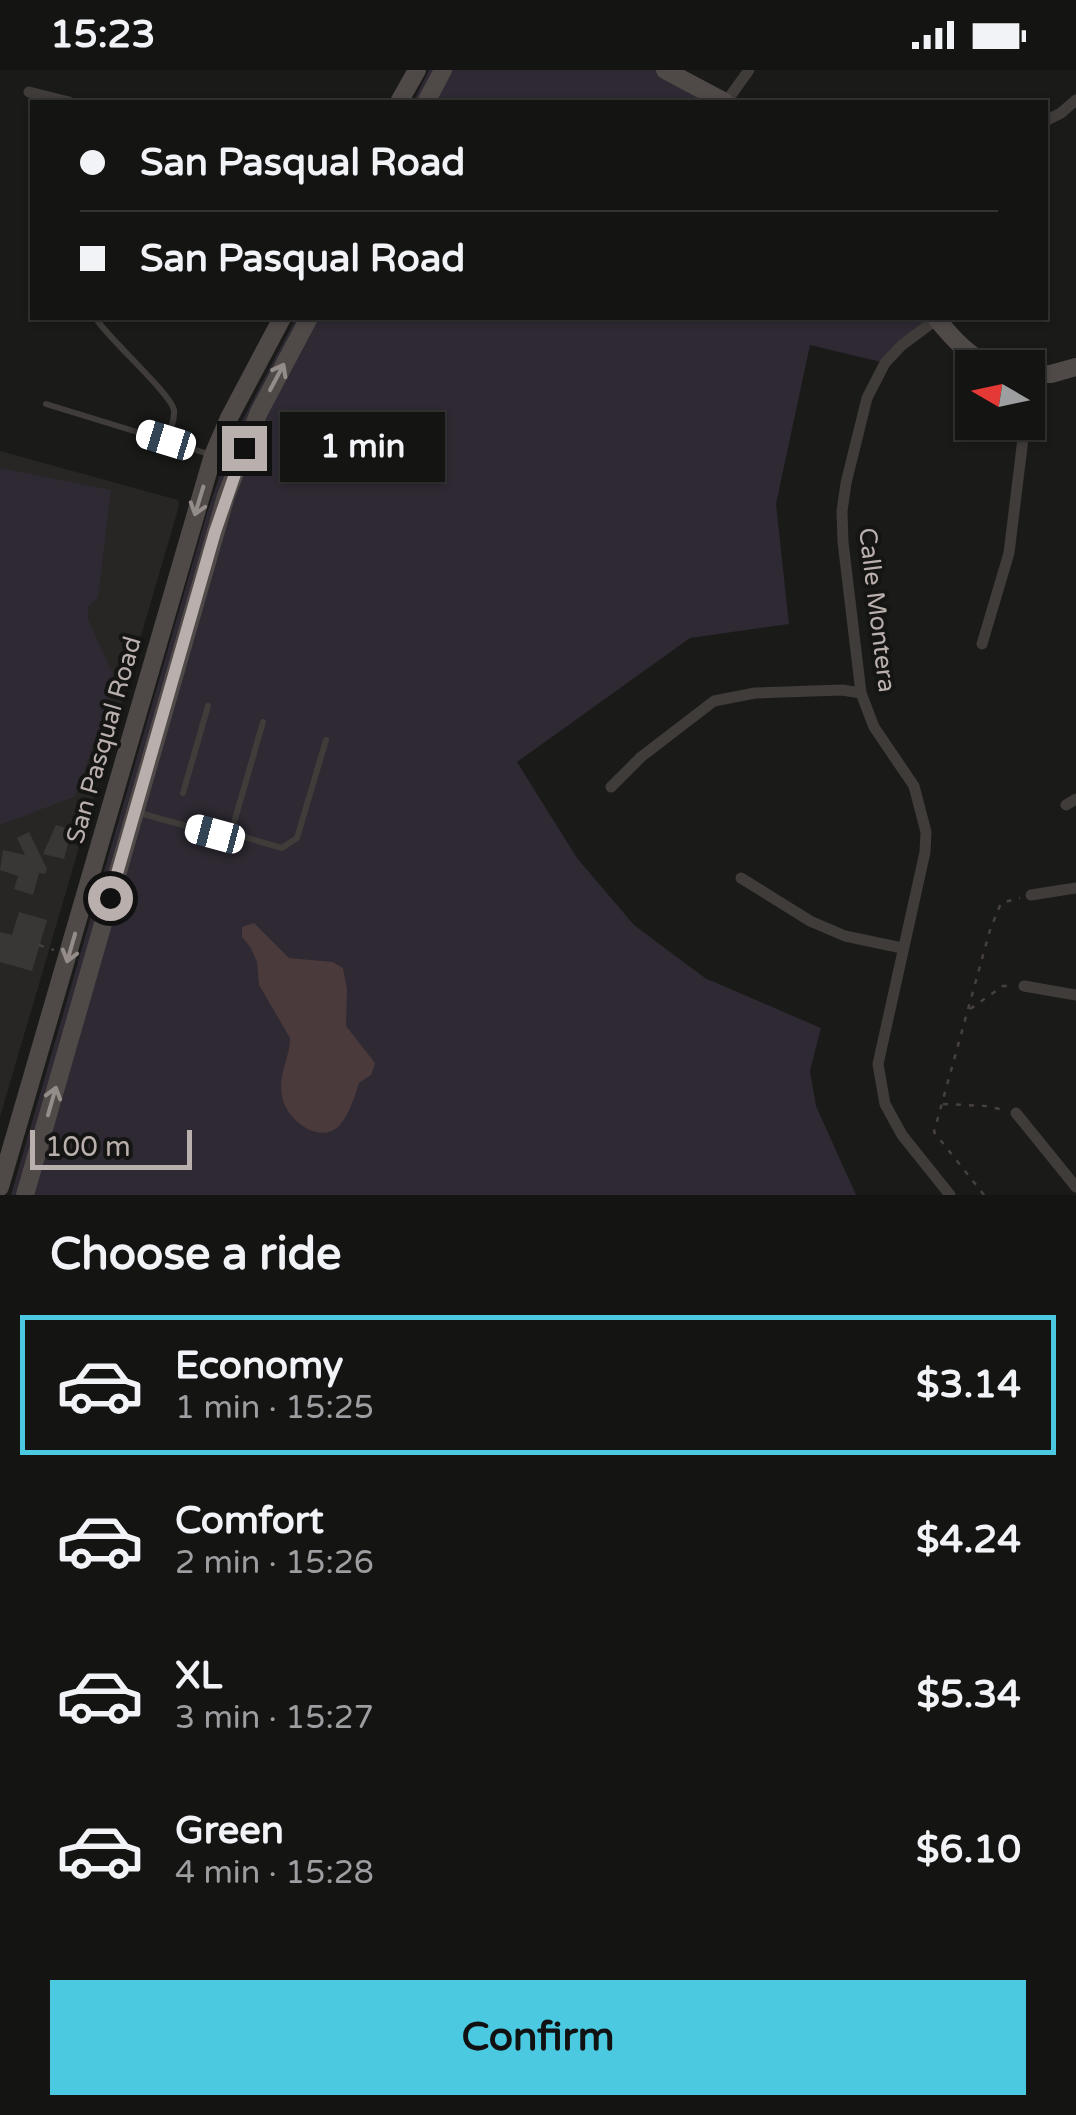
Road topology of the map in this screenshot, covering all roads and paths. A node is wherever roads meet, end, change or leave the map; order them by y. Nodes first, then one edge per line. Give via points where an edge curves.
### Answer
1 (417, 70) edge
2 (443, 70) edge
3 (664, 70) edge
4 (749, 70) edge
5 (29, 92) dead end
6 (61, 100) edge
7 (400, 100) edge
8 (427, 100) edge
9 (721, 100) edge
10 (726, 100) edge
11 (1076, 100) edge
12 (1048, 120) edge
13 (97, 320) edge
14 (281, 320) edge
15 (308, 320) edge
16 (933, 320) edge
17 (938, 320) edge
18 (966, 350) edge
19 (1076, 367) edge
20 (1045, 374) edge
21 (46, 404) dead end
22 (166, 440) junction
23 (1023, 440) edge
24 (213, 455) junction
25 (982, 644) dead end
26 (861, 693) junction
27 (208, 706) dead end
28 (263, 722) dead end
29 (326, 740) dead end
30 (611, 787) dead end
31 (182, 793) dead end
32 (112, 805) junction
33 (135, 812) junction
34 (231, 834) junction
35 (742, 878) dead end
36 (1076, 888) edge
37 (1031, 895) joint
38 (39, 946) dead end
39 (902, 948) junction
40 (55, 950) dead end
41 (1024, 986) joint
42 (1076, 995) edge
43 (969, 1010) junction
44 (942, 1104) junction
45 (1016, 1113) joint
46 (0, 1187) edge
47 (1076, 1187) edge
48 (25, 1195) edge
49 (950, 1195) edge
50 (984, 1195) edge

1 - 7 main road
2 - 8 main road
3 - 9 main road
4 - 10 street
5 - 6 street
11 - 12 street
13 - 22 lane via 173,406
14 - 24 main road, San Pasqual Road
33 -> 15 main road, San Pasqual Road via 226,496 258,412
16 - 26 street, Calle Montera via 884,364 846,482 842,542
17 - 18 main road
19 - 20 main road
21 - 22 lane
22 - 24 lane
23 - 25 street via 1009,553
24 -> 32 main road, San Pasqual Road
26 - 30 street via 755,693 714,701
26 - 39 street, Calle Montera via 874,726 914,786 926,832
27 - 31 lane
28 - 34 lane
29 - 34 lane via 297,838 282,848
32 - 33 street
32 -> 46 main road, San Pasqual Road
33 - 34 lane
48 -> 33 main road, San Pasqual Road
35 - 39 street via 810,922
36 - 37 street
37 - 43 path via 1001,903
38 - 40 path
39 - 49 street, Calle Montera via 878,1064 885,1104
41 - 42 street
41 - 43 path via 1003,986
43 - 44 path
44 - 45 path
44 - 50 path via 934,1132
45 - 47 street

